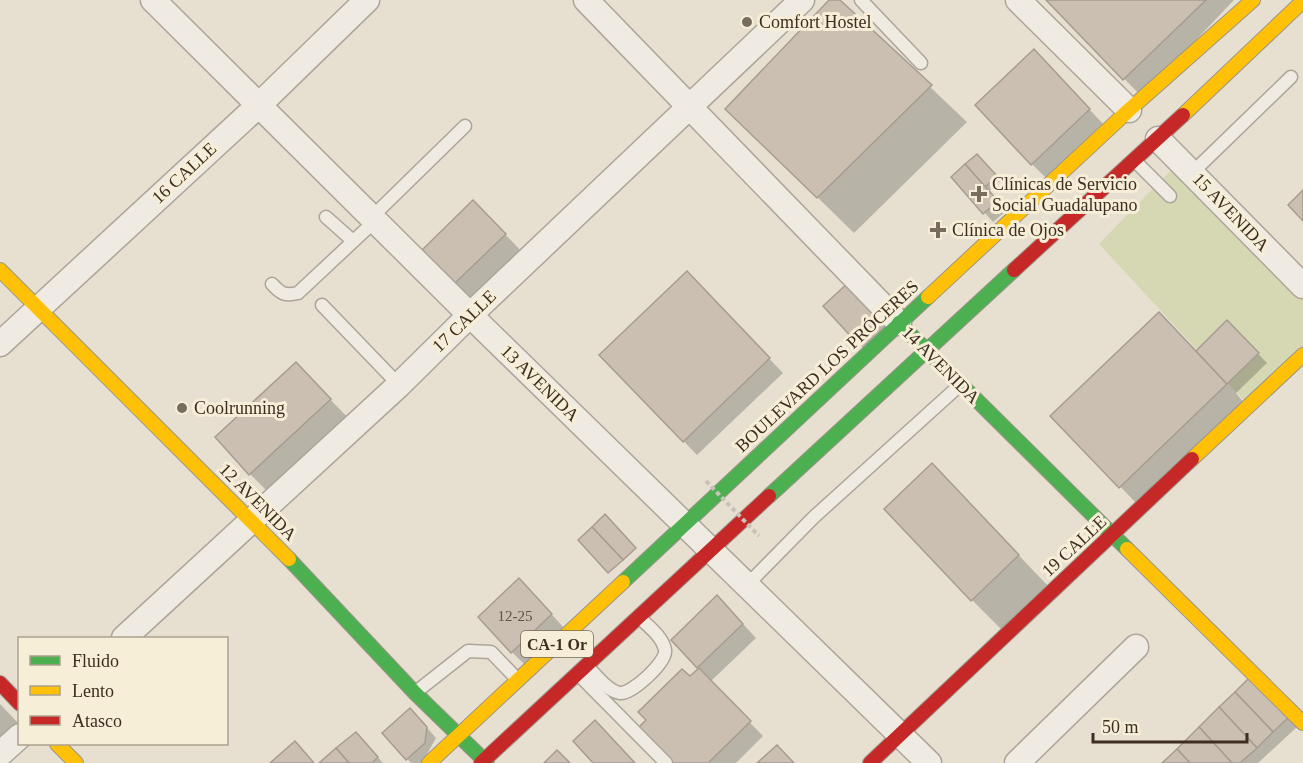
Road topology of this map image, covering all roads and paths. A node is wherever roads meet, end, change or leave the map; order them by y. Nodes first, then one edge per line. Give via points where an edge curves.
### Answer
1 (153, 0) edge
2 (367, 0) edge
3 (586, 0) edge
4 (802, 0) edge
5 (861, 0) edge
6 (1018, 0) edge
7 (1253, 0) edge
8 (1303, 1) edge
9 (921, 63) dead end
10 (1291, 78) dead end
11 (260, 104) junction
12 (691, 105) junction
13 (1129, 110) junction
14 (465, 126) dead end
15 (1158, 139) junction
16 (1134, 160) junction
17 (1193, 172) junction
18 (1170, 196) dead end
19 (326, 217) dead end
20 (374, 218) junction
21 (354, 241) junction
22 (0, 270) edge
23 (272, 284) dead end
24 (1303, 286) edge
25 (322, 305) dead end
26 (39, 311) junction
27 (470, 315) junction
28 (899, 323) junction
29 (0, 344) edge
30 (926, 350) junction
31 (1303, 355) edge
32 (960, 384) junction
33 (399, 385) junction
34 (706, 481) dead end
35 (251, 519) junction
36 (685, 524) junction
37 (759, 536) dead end
38 (1112, 536) junction
39 (710, 549) junction
40 (747, 585) junction
41 (639, 616) junction
42 (126, 637) edge
43 (1136, 647) dead end
44 (583, 670) junction
45 (518, 680) junction
46 (0, 682) edge
47 (415, 693) junction
48 (18, 702) edge
49 (1303, 723) edge
50 (901, 734) junction
51 (458, 736) junction
52 (18, 738) edge
53 (58, 745) edge
54 (0, 754) edge
55 (484, 762) edge
56 (76, 763) edge
57 (429, 763) edge
58 (666, 763) edge
59 (870, 763) edge
60 (929, 763) edge
61 (1017, 763) edge

1 - 11 street, 13 AVENIDA
2 - 11 street, 16 CALLE
3 - 12 street, 14 AVENIDA
4 - 12 street, 17 CALLE
5 - 9 lane
6 - 13 street
7 - 13 main road, BOULEVARD LOS PRÓCERES / CA-1 Or
8 - 15 main road, CA-1 Or
10 - 17 lane
11 - 20 street, 13 AVENIDA
11 - 26 street, 16 CALLE
12 - 27 street, 17 CALLE
12 - 28 street, 14 AVENIDA
13 - 28 main road, BOULEVARD LOS PRÓCERES / CA-1 Or
14 - 20 lane
15 - 16 main road, CA-1 Or
15 - 17 street, 15 AVENIDA
16 - 18 lane
16 - 30 main road, CA-1 Or
17 - 24 street, 15 AVENIDA
19 - 21 lane
20 - 21 lane
20 - 27 street, 13 AVENIDA
21 - 23 lane via 298,293 287,296
22 - 26 main road, 12 AVENIDA
25 - 33 lane
26 - 29 street, 16 CALLE
26 - 35 main road, 12 AVENIDA
27 - 33 street, 17 CALLE
27 - 36 street, 13 AVENIDA
28 - 30 main road, 14 AVENIDA
28 - 36 main road, BOULEVARD LOS PRÓCERES / CA-1 Or
30 - 32 main road, 14 AVENIDA
30 - 39 main road, CA-1 Or
31 - 38 main road, 19 CALLE
32 - 38 main road, 14 AVENIDA
32 - 40 lane via 814,517
33 - 35 street, 17 CALLE
34 - 37 path, bridge
35 - 42 street, 17 CALLE
35 - 47 main road, 12 AVENIDA
36 - 39 street, 13 AVENIDA
36 - 45 main road, BOULEVARD LOS PRÓCERES / CA-1 Or
38 - 49 main road, 14 AVENIDA
38 - 50 main road, 19 CALLE
39 - 40 street, 13 AVENIDA
39 - 41 main road, CA-1 Or
40 - 50 street, 13 AVENIDA
41 - 44 main road, CA-1 Or
41 - 44 lane via 661,640 664,660 628,692 620,693
43 - 61 street
44 - 55 main road, CA-1 Or
44 - 58 lane
45 - 47 lane via 491,652 468,651
45 - 51 main road, BOULEVARD LOS PRÓCERES / CA-1 Or
46 - 48 main road
47 - 51 main road, 12 AVENIDA
50 - 59 main road, 19 CALLE
50 - 60 street, 13 AVENIDA
51 - 55 main road, 12 AVENIDA
51 - 57 main road, BOULEVARD LOS PRÓCERES / CA-1 Or
52 - 54 street
53 - 56 main road

